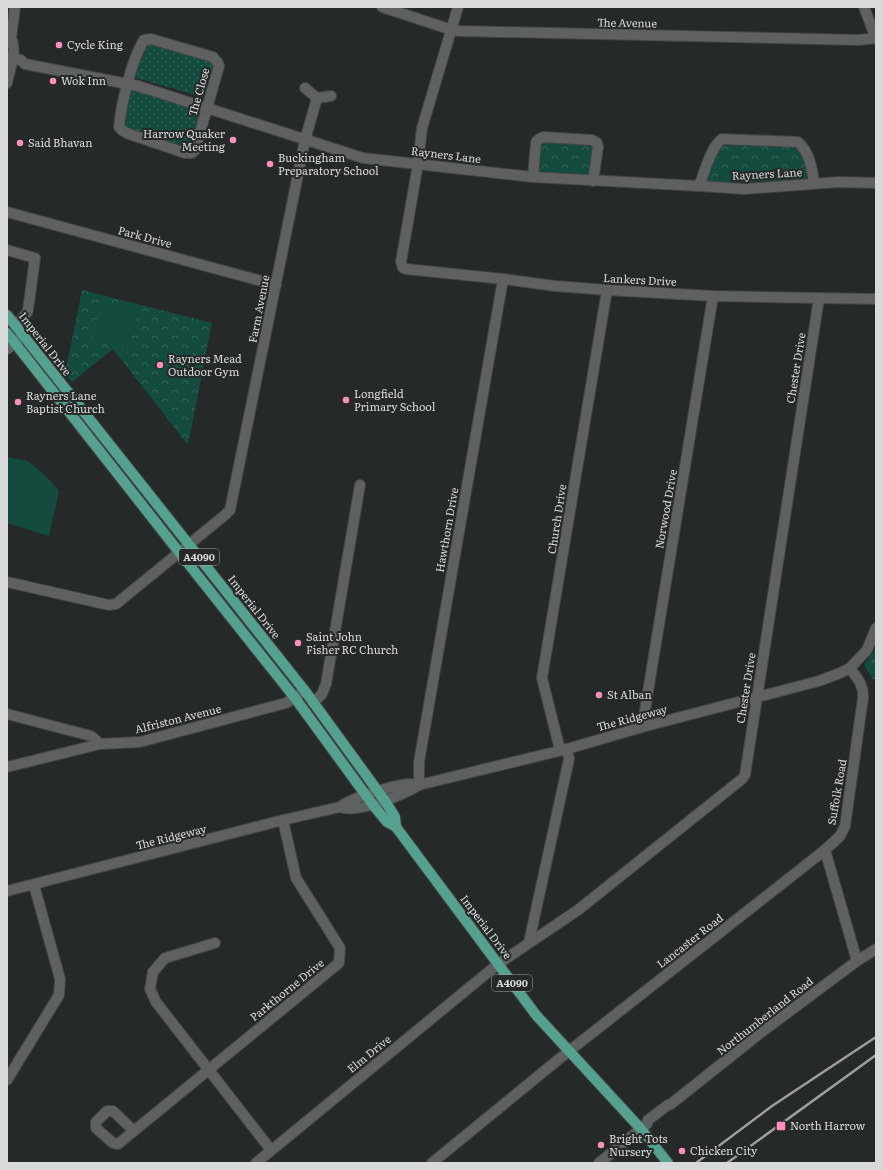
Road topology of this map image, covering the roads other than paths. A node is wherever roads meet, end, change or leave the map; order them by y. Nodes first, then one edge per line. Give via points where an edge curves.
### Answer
1 (15, 7) edge
2 (382, 7) edge
3 (458, 7) edge
4 (864, 7) edge
5 (452, 30) junction
6 (876, 38) edge
7 (9, 41) edge
8 (10, 58) edge
9 (25, 64) junction
10 (8, 77) edge
11 (127, 84) junction
12 (305, 88) dead end
13 (331, 96) dead end
14 (316, 98) junction
15 (206, 107) junction
16 (305, 140) junction
17 (418, 164) junction
18 (533, 177) junction
19 (593, 181) junction
20 (814, 183) junction
21 (876, 183) edge
22 (699, 186) junction
23 (7, 212) edge
24 (7, 250) edge
25 (503, 279) junction
26 (276, 285) junction
27 (607, 290) junction
28 (713, 296) junction
29 (819, 298) junction
30 (876, 299) edge
31 (7, 316) edge
32 (15, 325) junction
33 (7, 333) edge
34 (15, 343) edge
35 (360, 485) dead end
36 (188, 544) junction
37 (178, 552) junction
38 (7, 582) edge
39 (876, 628) edge
40 (850, 668) junction
41 (305, 692) junction
42 (757, 697) junction
43 (295, 698) junction
44 (313, 703) junction
45 (7, 714) edge
46 (646, 726) junction
47 (100, 744) junction
48 (564, 750) junction
49 (7, 767) edge
50 (419, 785) junction
51 (378, 791) junction
52 (366, 796) junction
53 (385, 800) junction
54 (373, 805) junction
55 (340, 807) junction
56 (283, 820) junction
57 (396, 827) junction
58 (825, 850) junction
59 (34, 885) junction
60 (7, 891) edge
61 (529, 942) junction
62 (215, 943) dead end
63 (876, 949) edge
64 (857, 961) junction
65 (498, 964) junction
66 (569, 1051) junction
67 (208, 1070) junction
68 (7, 1080) edge
69 (644, 1126) junction
70 (134, 1131) dead end
71 (271, 1150) junction
72 (256, 1163) edge
73 (432, 1163) edge
74 (599, 1163) edge
75 (668, 1163) edge

1 - 7 street
2 - 5 street, The Avenue
3 - 5 street
4 - 6 street
5 - 6 street, The Avenue via 859,40
5 - 17 street via 422,128
7 - 8 street via 14,43
8 - 9 street, Rayners Lane via 21,60
8 - 10 street
9 - 10 street
9 - 11 street, Rayners Lane
11 - 15 street, Rayners Lane
11 - 15 street, The Close via 119,127 129,134 185,153 196,150
11 - 15 street, The Close via 144,40 151,39 213,57 219,66
12 - 14 street
13 - 14 street
14 - 16 street, Farm Avenue
15 - 16 street, Rayners Lane
16 - 17 street, Rayners Lane via 362,158
16 - 26 street, Farm Avenue
17 - 18 street, Rayners Lane
17 - 25 street, Lankers Drive via 401,262 403,268
18 - 19 street, Rayners Lane
18 - 19 street via 538,139 543,137 592,140 598,147
19 - 22 street, Rayners Lane
20 - 21 street, Rayners Lane
20 - 22 street, Rayners Lane via 744,189
20 - 22 street via 806,151 798,142 722,139 713,149
23 - 26 street, Park Drive
24 - 32 street via 35,258 28,310
25 - 27 street, Lankers Drive
25 - 50 street, Hawthorn Drive via 419,762
26 - 36 street, Farm Avenue via 230,510
27 - 28 street, Lankers Drive
27 - 48 street, Church Drive via 542,678
28 - 29 street, Lankers Drive
28 - 46 street, Norwood Drive via 646,703
29 - 30 street, Lankers Drive
29 - 42 street, Chester Drive
31 - 32 main road, Imperial Drive / A4090
32 - 34 main road, Imperial Drive / A4090
33 - 34 main road, Imperial Drive / A4090
34 - 36 main road, Imperial Drive / A4090
34 - 37 main road, Imperial Drive / A4090
35 - 44 street via 326,684 322,694
36 - 37 street, Farm Avenue
36 - 41 main road, Imperial Drive / A4090
37 - 38 street, Farm Avenue via 116,604 109,605
37 - 43 main road, Imperial Drive / A4090
39 - 40 street via 867,650
40 - 42 street, The Ridgeway via 819,681
40 - 58 street, Suffolk Road via 861,683 864,690 863,698 845,826 840,836
41 - 43 street, Alfriston Avenue
41 - 44 main road, Imperial Drive / A4090
42 - 46 street, The Ridgeway
42 - 61 street, Chester Drive via 745,775 742,780 578,910
43 - 47 street, Alfriston Avenue via 286,703 140,742
43 - 52 main road, Imperial Drive / A4090
44 - 51 main road, Imperial Drive / A4090
45 - 47 street via 91,736
46 - 48 street, The Ridgeway
47 - 49 street, Alfriston Avenue
48 - 50 street, The Ridgeway
48 - 61 street, Church Drive via 569,759
50 - 51 street, The Ridgeway via 410,784
50 - 53 street, The Ridgeway
51 - 52 street, The Ridgeway
51 - 53 main road, Imperial Drive / A4090
52 - 54 main road, Imperial Drive / A4090
52 - 55 street, The Ridgeway via 344,803
53 - 54 street, The Ridgeway
53 - 57 main road, Imperial Drive / A4090 via 395,817
54 - 55 street, The Ridgeway via 346,809
54 - 57 main road, Imperial Drive / A4090 via 387,822
55 - 56 street, The Ridgeway
56 - 59 street, The Ridgeway
56 - 67 street, Parkthorne Drive via 296,878 340,948 339,963
57 - 65 main road, Imperial Drive / A4090
58 - 64 street
58 - 66 street, Lancaster Road
59 - 60 street, The Ridgeway
59 - 68 street via 60,979 59,995
61 - 65 street, Chester Drive
62 - 67 street via 165,958 154,972 150,989 156,1002
63 - 64 street, Northumberland Road
64 - 69 street, Northumberland Road
65 - 66 main road, Imperial Drive / A4090 via 536,1015
65 - 71 street, Elm Drive
66 - 69 main road, Imperial Drive / A4090
66 - 73 street, Lancaster Road
67 - 70 street, Parkthorne Drive
67 - 71 street
69 - 74 street, Northumberland Road
69 - 75 main road, A4090
71 - 72 street, Elm Drive

